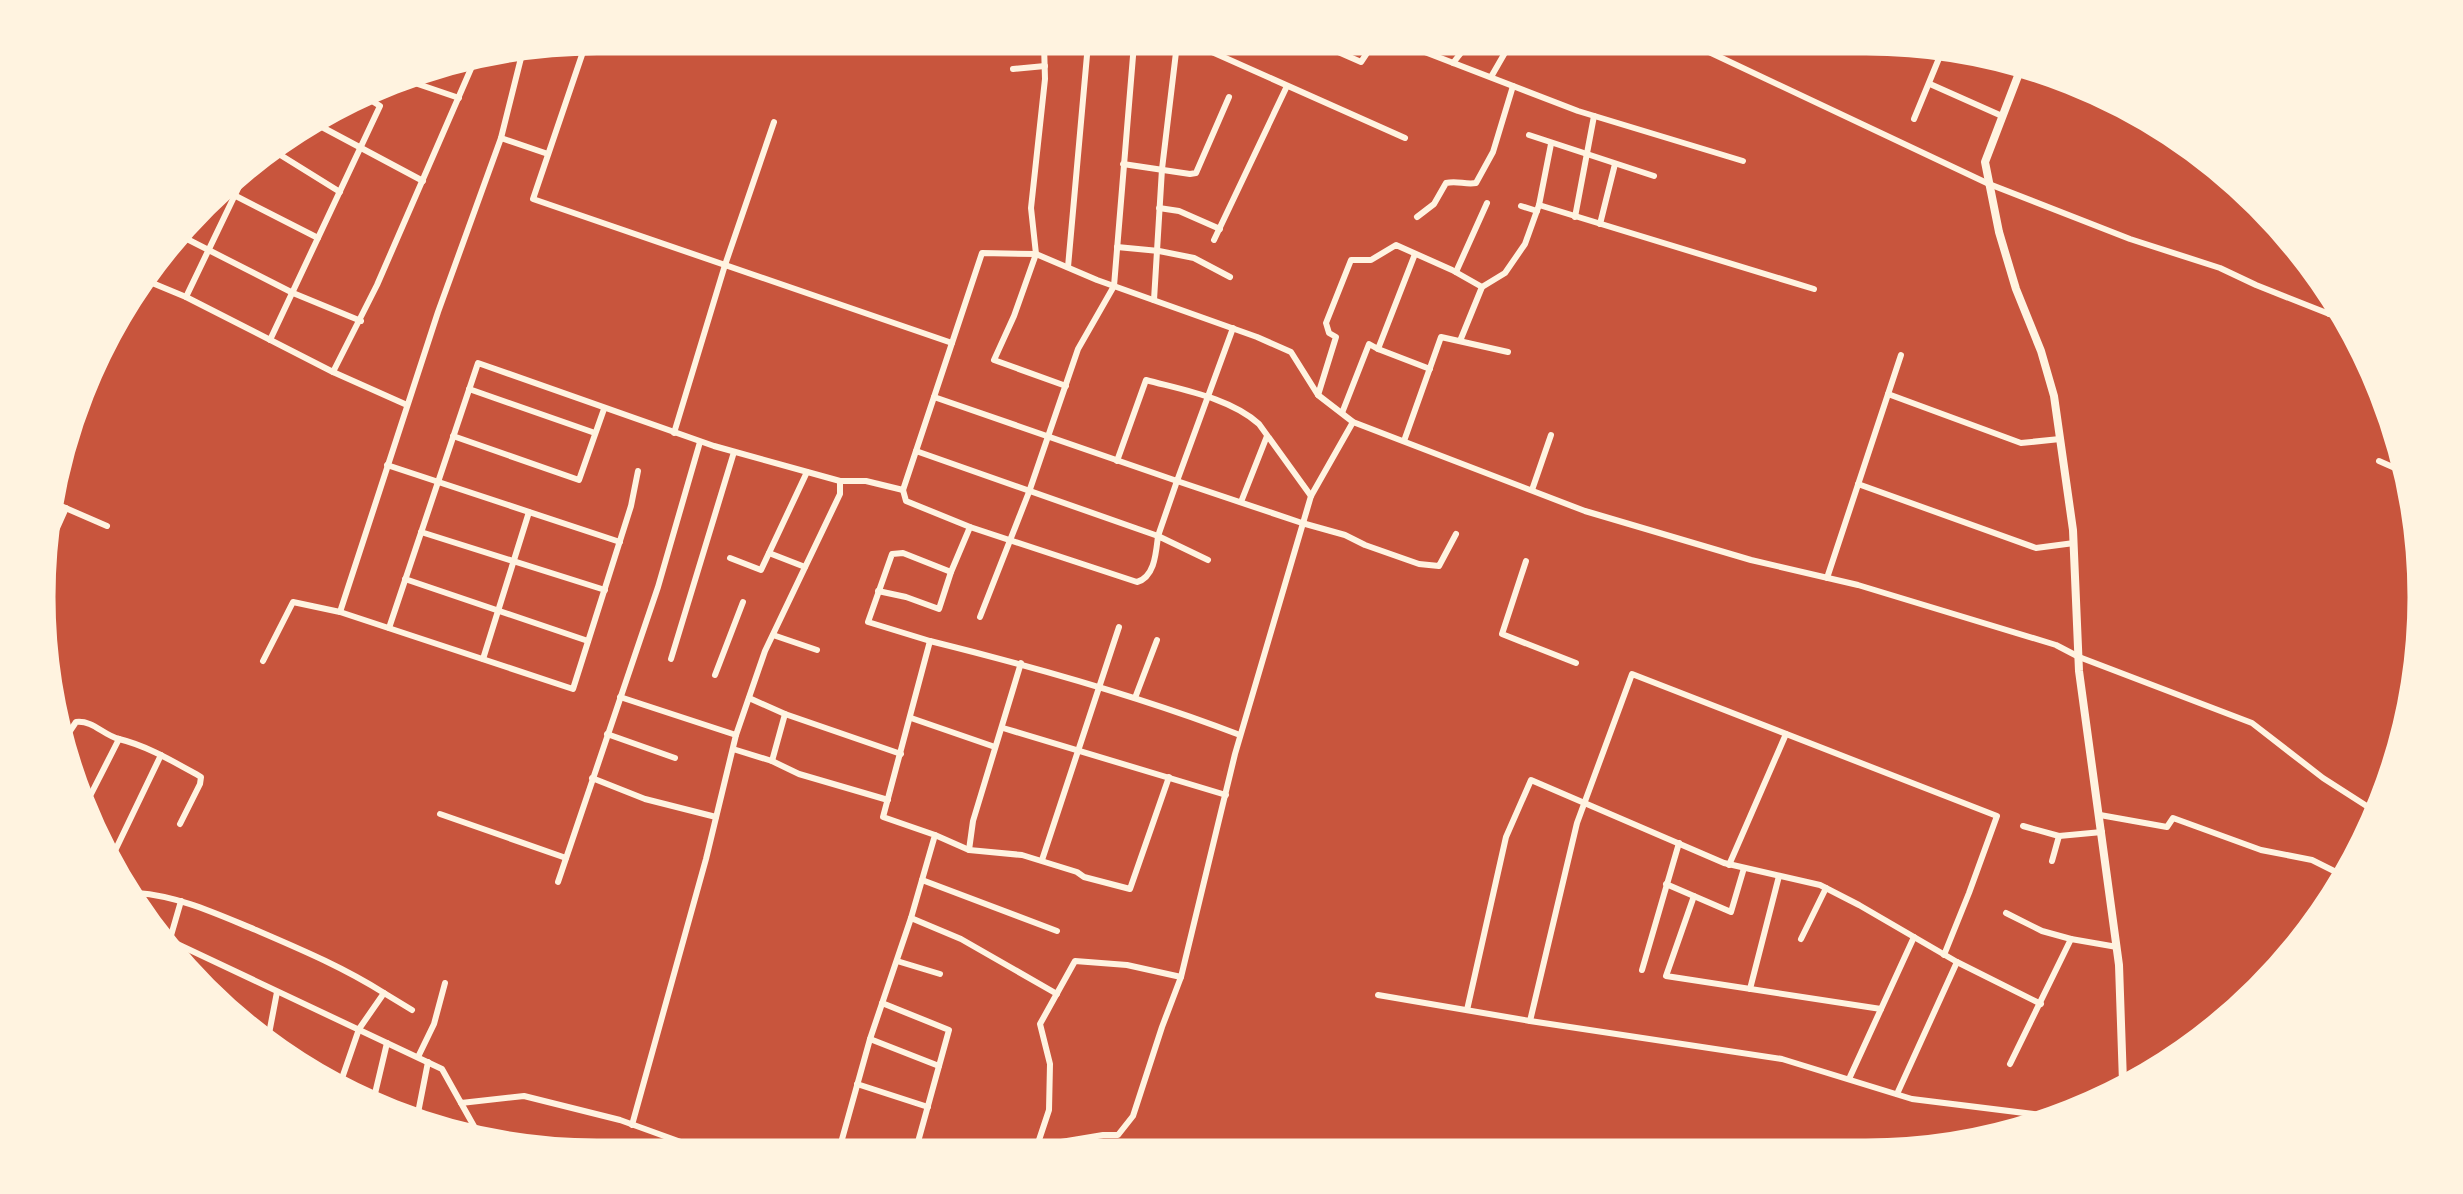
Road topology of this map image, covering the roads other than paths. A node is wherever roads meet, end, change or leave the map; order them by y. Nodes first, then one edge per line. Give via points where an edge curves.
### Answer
1 (582, 54) edge
2 (1044, 54) edge
3 (1087, 54) edge
4 (1133, 54) edge
5 (1176, 54) edge
6 (1216, 54) edge
7 (1366, 54) edge
8 (1430, 54) edge
9 (1460, 54) edge
10 (1504, 54) edge
11 (1713, 54) edge
12 (1347, 55) edge
13 (1939, 59) edge
14 (521, 60) edge
15 (1453, 63) junction
16 (1045, 66) junction
17 (471, 69) edge
18 (1013, 69) dead end
19 (2018, 76) edge
20 (1491, 77) junction
21 (419, 84) edge
22 (1929, 84) junction
23 (1287, 86) junction
24 (1513, 86) junction
25 (1229, 97) dead end
26 (459, 98) junction
27 (374, 102) edge
28 (1594, 116) junction
29 (2002, 116) junction
30 (1914, 119) dead end
31 (774, 122) dead end
32 (323, 128) edge
33 (1529, 135) dead end
34 (501, 138) junction
35 (1405, 138) dead end
36 (1551, 144) junction
37 (360, 149) junction
38 (548, 154) junction
39 (281, 155) edge
40 (1587, 155) junction
41 (1743, 161) dead end
42 (1123, 164) junction
43 (1615, 164) junction
44 (1162, 169) junction
45 (1654, 176) dead end
46 (423, 181) junction
47 (1989, 184) junction
48 (340, 192) junction
49 (233, 195) edge
50 (229, 198) edge
51 (1486, 203) dead end
52 (1521, 206) dead end
53 (1159, 208) junction
54 (1538, 208) junction
55 (1417, 217) dead end
56 (1575, 217) junction
57 (1600, 224) junction
58 (1220, 229) junction
59 (318, 238) junction
60 (188, 240) edge
61 (1214, 240) dead end
62 (1117, 247) junction
63 (208, 250) junction
64 (1159, 251) junction
65 (1036, 254) junction
66 (1415, 254) junction
67 (725, 265) junction
68 (1068, 267) junction
69 (1456, 272) junction
70 (1230, 277) dead end
71 (154, 284) edge
72 (1114, 286) junction
73 (1482, 287) junction
74 (1814, 289) dead end
75 (293, 293) junction
76 (186, 297) junction
77 (1154, 300) junction
78 (2328, 313) edge
79 (361, 321) junction
80 (1233, 328) junction
81 (270, 340) junction
82 (1460, 341) junction
83 (952, 343) junction
84 (1378, 349) junction
85 (1508, 352) dead end
86 (1901, 355) dead end
87 (1430, 369) junction
88 (333, 372) junction
89 (1066, 386) junction
90 (469, 389) junction
91 (1888, 394) junction
92 (1318, 395) junction
93 (934, 397) junction
94 (1208, 397) junction
95 (407, 405) junction
96 (604, 409) junction
97 (1342, 413) junction
98 (1353, 422) junction
99 (596, 433) junction
100 (674, 433) junction
101 (1551, 435) dead end
102 (453, 436) junction
103 (1267, 436) junction
104 (1048, 438) junction
105 (2060, 439) junction
106 (1404, 441) junction
107 (700, 442) junction
108 (916, 451) junction
109 (734, 452) junction
110 (1117, 461) junction
111 (2379, 461) dead end
112 (387, 465) junction
113 (2393, 467) edge
114 (638, 471) dead end
115 (807, 472) junction
116 (840, 480) junction
117 (1177, 481) junction
118 (438, 482) junction
119 (1858, 484) junction
120 (903, 490) junction
121 (1532, 490) junction
122 (1029, 492) junction
123 (1311, 495) junction
124 (1241, 502) junction
125 (62, 506) edge
126 (66, 508) junction
127 (530, 512) junction
128 (60, 522) edge
129 (1302, 523) junction
130 (107, 526) dead end
131 (970, 527) junction
132 (421, 532) junction
133 (1456, 534) dead end
134 (1158, 536) junction
135 (1010, 540) junction
136 (620, 542) junction
137 (2074, 543) junction
138 (769, 553) junction
139 (730, 558) dead end
140 (1208, 560) dead end
141 (1526, 561) dead end
142 (514, 562) junction
143 (805, 567) junction
144 (951, 572) junction
145 (1827, 578) junction
146 (405, 579) junction
147 (605, 590) junction
148 (878, 591) junction
149 (743, 602) dead end
150 (498, 610) junction
151 (340, 612) junction
152 (980, 617) dead end
153 (1119, 627) dead end
154 (389, 628) junction
155 (773, 635) junction
156 (1157, 640) dead end
157 (588, 641) junction
158 (930, 641) junction
159 (817, 650) dead end
160 (2079, 657) junction
161 (483, 659) junction
162 (671, 660) dead end
163 (263, 661) dead end
164 (1021, 663) junction
165 (1576, 663) dead end
166 (716, 675) dead end
167 (1099, 686) junction
168 (620, 696) junction
169 (749, 698) junction
170 (1136, 698) junction
171 (785, 714) junction
172 (911, 718) junction
173 (1003, 728) junction
174 (71, 730) edge
175 (607, 734) junction
176 (1786, 734) junction
177 (736, 735) junction
178 (1240, 735) junction
179 (119, 739) junction
180 (995, 747) junction
181 (733, 748) junction
182 (1077, 749) junction
183 (161, 754) junction
184 (901, 754) junction
185 (675, 758) dead end
186 (772, 761) junction
187 (1169, 777) junction
188 (592, 778) junction
189 (91, 794) edge
190 (1226, 795) junction
191 (888, 800) junction
192 (1585, 803) junction
193 (2367, 806) edge
194 (440, 814) dead end
195 (2100, 815) junction
196 (716, 817) junction
197 (180, 824) dead end
198 (2023, 826) dead end
199 (2102, 832) junction
200 (935, 835) junction
201 (2059, 836) junction
202 (1679, 843) junction
203 (116, 848) edge
204 (969, 850) junction
205 (566, 858) junction
206 (1042, 860) junction
207 (2052, 861) dead end
208 (1730, 864) junction
209 (1744, 868) junction
210 (2334, 871) edge
211 (1779, 876) junction
212 (922, 880) junction
213 (558, 882) dead end
214 (1666, 884) junction
215 (1826, 888) junction
216 (143, 893) edge
217 (1694, 896) junction
218 (181, 901) junction
219 (2006, 913) dead end
220 (911, 918) junction
221 (1057, 931) dead end
222 (171, 934) edge
223 (1914, 937) junction
224 (1801, 939) dead end
225 (2071, 939) junction
226 (181, 946) edge
227 (2117, 947) junction
228 (1944, 955) junction
229 (897, 961) junction
230 (1957, 962) junction
231 (1642, 970) dead end
232 (940, 974) dead end
233 (1182, 977) junction
234 (445, 983) dead end
235 (1750, 989) junction
236 (277, 992) junction
237 (384, 993) junction
238 (1057, 994) junction
239 (1378, 995) dead end
240 (882, 1003) junction
241 (2041, 1004) junction
242 (1881, 1009) junction
243 (412, 1010) dead end
244 (1467, 1010) junction
245 (1530, 1021) junction
246 (359, 1029) junction
247 (270, 1031) edge
248 (870, 1039) junction
249 (387, 1043) junction
250 (418, 1057) junction
251 (428, 1062) junction
252 (2010, 1064) dead end
253 (939, 1066) junction
254 (2123, 1075) edge
255 (343, 1076) edge
256 (1849, 1079) junction
257 (858, 1084) junction
258 (375, 1093) edge
259 (1897, 1094) junction
260 (461, 1103) junction
261 (928, 1107) junction
262 (419, 1110) edge
263 (2031, 1114) edge
264 (632, 1125) junction
265 (474, 1126) edge
266 (672, 1140) edge
267 (842, 1140) edge
268 (919, 1140) edge
269 (1038, 1140) edge
270 (1075, 1140) edge

1 - 38 street
2 - 16 street
3 - 68 street
4 - 42 street
5 - 44 street
6 - 23 street
7 - 12 street via 1361,62
8 - 15 street
9 - 15 street
10 - 20 street
11 - 47 street
13 - 22 street
14 - 34 street
15 - 20 street
16 - 18 street
16 - 65 street via 1031,208
17 - 26 street
19 - 29 street
20 - 24 street
21 - 26 street
22 - 29 street
22 - 30 street
23 - 35 street
23 - 58 street
24 - 28 street
24 - 55 street via 1493,152 1476,183 1446,183 1434,204
25 - 44 street via 1196,172
26 - 46 street
27 - 37 street via 380,106
28 - 40 street
28 - 41 street
29 - 47 street via 1985,162
31 - 67 street
32 - 37 street
33 - 36 street
34 - 38 street
34 - 95 street
36 - 40 street
36 - 54 street
37 - 46 street
37 - 48 street
38 - 67 street via 533,199
39 - 48 street
40 - 43 street
40 - 56 street
42 - 44 street
42 - 62 street
43 - 45 street
43 - 57 street
44 - 53 street
46 - 79 street
47 - 78 street via 2130,239 2220,268
47 - 105 street via 2016,289 2054,396
48 - 59 street
49 - 59 street
50 - 63 street
51 - 69 street
52 - 54 street
53 - 58 street via 1179,211
53 - 64 street
54 - 56 street
54 - 73 street via 1525,244 1505,273
56 - 57 street
57 - 74 street
58 - 61 street
59 - 75 street
60 - 63 street
62 - 64 street
62 - 72 street
63 - 75 street
63 - 76 street
64 - 70 street via 1194,258
64 - 77 street
65 - 68 street
65 - 83 street via 982,253
65 - 89 street via 994,360
66 - 69 street
66 - 84 street
66 - 92 street via 1396,245 1371,260 1351,260 1326,324 1329,333 1336,337
67 - 83 street
67 - 100 street
68 - 72 street
69 - 73 street
71 - 76 street
72 - 77 street
72 - 89 street via 1078,349
73 - 82 street
75 - 79 street
75 - 81 street
76 - 81 street
77 - 80 street
79 - 88 street
80 - 92 street via 1290,352
80 - 94 street
81 - 88 street
82 - 85 street
82 - 87 street via 1441,337
83 - 93 street
84 - 87 street
84 - 97 street via 1369,344
86 - 91 street
87 - 106 street
88 - 95 street
89 - 104 street
90 - 96 street via 478,363
90 - 99 street
90 - 102 street
91 - 105 street via 2020,443
91 - 119 street
92 - 97 street
93 - 104 street
93 - 108 street
94 - 103 street via 1249,415
94 - 110 street via 1146,380
94 - 117 street
95 - 112 street
96 - 99 street
96 - 100 street
97 - 98 street
98 - 106 street
98 - 123 street
99 - 102 street via 579,480
100 - 107 street
101 - 121 street
102 - 118 street
103 - 123 street
103 - 124 street
104 - 110 street
104 - 122 street
105 - 137 street
106 - 121 street
107 - 109 street
107 - 168 street via 658,587
108 - 120 street
108 - 122 street
109 - 115 street
109 - 162 street
110 - 117 street
111 - 113 street
112 - 118 street
112 - 151 street
114 - 136 street
115 - 116 street
115 - 138 street
116 - 120 street via 866,481
116 - 143 street via 840,494
117 - 124 street
117 - 134 street
118 - 127 street
118 - 132 street
119 - 137 street via 2036,548
119 - 145 street
120 - 131 street via 906,501 916,507
121 - 145 street via 1585,511
122 - 134 street
122 - 135 street
123 - 129 street
124 - 129 street
125 - 126 street
126 - 128 street
126 - 130 street
127 - 136 street
127 - 142 street
129 - 133 street via 1419,564 1439,566
129 - 178 street
131 - 135 street
131 - 144 street
132 - 142 street
132 - 146 street
134 - 135 street via 1149,574 1137,582
134 - 140 street
135 - 152 street
136 - 147 street
137 - 160 street
138 - 139 street via 761,570
138 - 143 street
141 - 165 street via 1502,634
142 - 147 street
142 - 150 street
143 - 155 street
144 - 148 street via 903,553 892,554
144 - 148 street via 939,609
145 - 160 street via 2056,645
146 - 150 street
146 - 154 street
147 - 157 street
148 - 158 street via 868,622
149 - 166 street
150 - 157 street
150 - 161 street
151 - 154 street
151 - 163 street via 293,602
153 - 167 street
154 - 161 street
155 - 159 street
155 - 169 street
156 - 170 street
157 - 161 street via 573,689
158 - 164 street
158 - 172 street
160 - 193 street via 2252,723
160 - 195 street
164 - 167 street
164 - 173 street
167 - 170 street
167 - 182 street
168 - 175 street
168 - 177 street
169 - 171 street
169 - 177 street
170 - 178 street
171 - 184 street
171 - 186 street
172 - 180 street
172 - 184 street
173 - 180 street
173 - 182 street
174 - 179 street via 76,722 84,721
175 - 185 street
175 - 188 street
176 - 192 street via 1632,674
176 - 208 street
176 - 228 street via 1997,816
177 - 181 street
178 - 190 street
179 - 183 street
179 - 189 street
180 - 204 street via 973,821
181 - 186 street
181 - 196 street
182 - 187 street
182 - 206 street
183 - 197 street via 201,777
183 - 203 street
184 - 191 street
186 - 191 street via 799,774
187 - 190 street
187 - 206 street via 1130,889 1084,877
188 - 196 street via 645,799
188 - 205 street
190 - 233 street
191 - 200 street via 883,817
192 - 202 street
192 - 244 street via 1532,780 1506,837
192 - 245 street
194 - 205 street
195 - 199 street
195 - 210 street via 2167,827 2173,818 2261,850 2312,860
196 - 264 street
198 - 201 street
199 - 201 street
199 - 227 street
200 - 204 street
200 - 212 street
201 - 207 street
202 - 208 street
202 - 214 street
204 - 206 street
205 - 213 street
208 - 209 street
209 - 211 street
209 - 217 street via 1731,912
211 - 215 street
211 - 235 street
212 - 220 street
212 - 221 street
214 - 217 street
214 - 231 street
215 - 223 street
215 - 224 street
216 - 218 street
217 - 235 street via 1666,976
218 - 222 street
218 - 237 street via 310,951
219 - 225 street via 2042,931
220 - 229 street
220 - 238 street via 961,939
223 - 228 street
223 - 242 street
225 - 227 street
225 - 241 street
226 - 236 street
227 - 254 street
228 - 230 street
229 - 232 street
229 - 240 street
230 - 241 street
230 - 259 street
233 - 238 street via 1127,965 1075,961
233 - 270 street via 1133,1116 1118,1135
234 - 250 street via 434,1024
235 - 242 street
236 - 246 street
236 - 247 street
237 - 243 street
237 - 246 street
238 - 269 street via 1040,1024 1050,1076 1049,1110
239 - 244 street
240 - 248 street
240 - 253 street via 949,1030
241 - 252 street
242 - 256 street
244 - 245 street
245 - 256 street via 1782,1059
246 - 249 street
246 - 255 street
248 - 253 street
248 - 257 street
249 - 250 street
249 - 258 street
250 - 251 street
251 - 260 street via 442,1069
251 - 262 street
253 - 261 street
256 - 259 street
257 - 261 street
257 - 267 street
259 - 263 street
260 - 264 street via 524,1096
260 - 265 street
261 - 268 street
264 - 266 street

